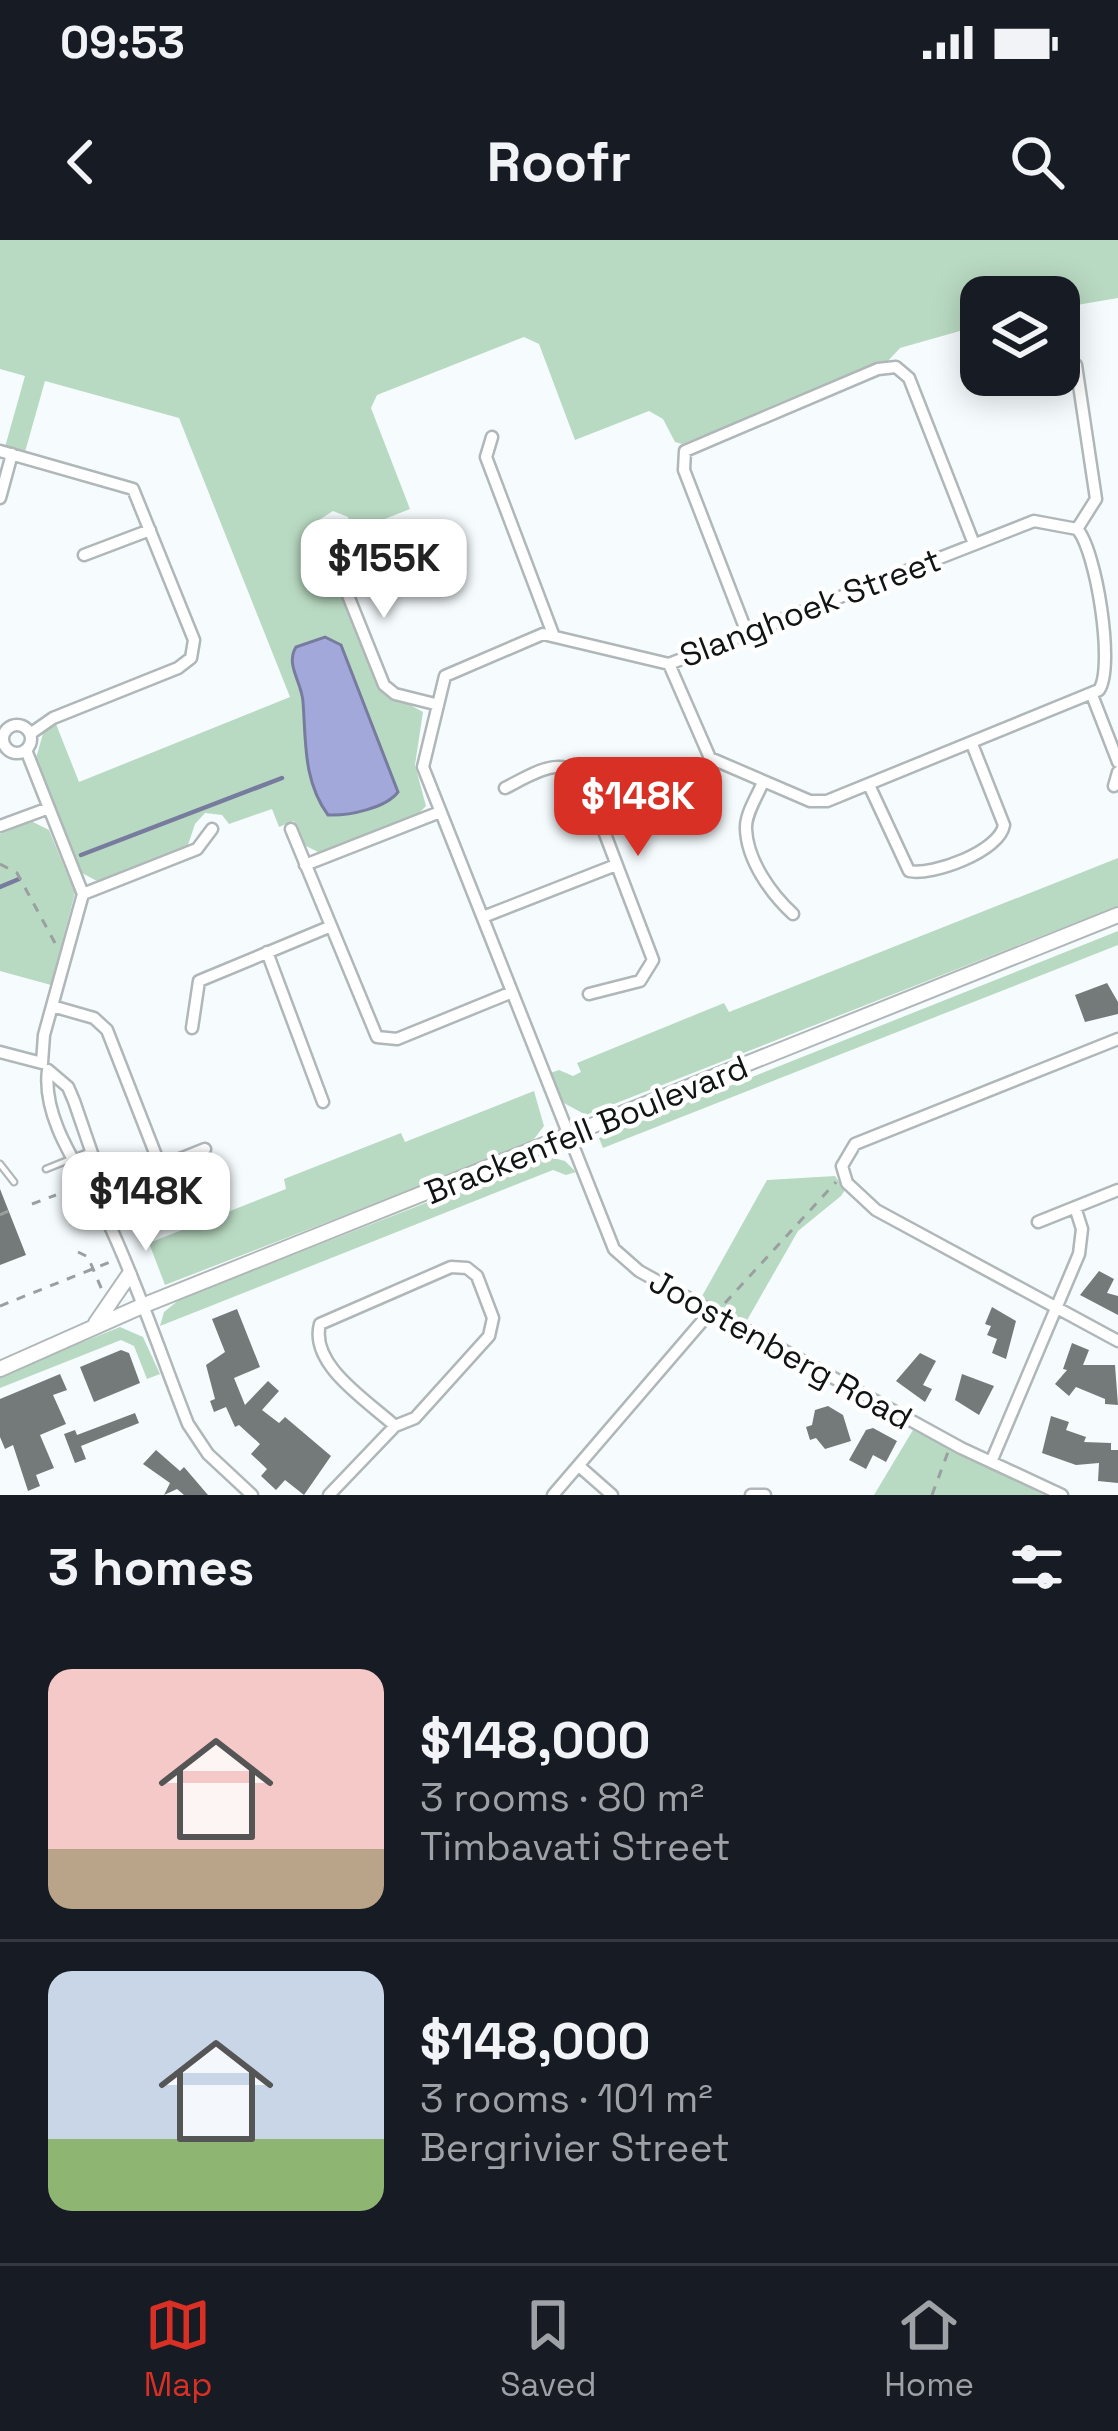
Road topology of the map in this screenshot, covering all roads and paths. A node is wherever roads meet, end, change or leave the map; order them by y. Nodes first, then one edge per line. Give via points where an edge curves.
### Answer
1 (1080, 392) edge
2 (492, 436) dead end
3 (6, 452) edge
4 (0, 498) edge
5 (334, 528) dead end
6 (1077, 529) junction
7 (150, 530) junction
8 (974, 544) junction
9 (84, 555) dead end
10 (747, 632) junction
11 (553, 634) junction
12 (669, 664) junction
13 (1092, 695) junction
14 (436, 704) junction
15 (0, 716) edge
16 (12, 727) junction
17 (30, 734) junction
18 (972, 744) junction
19 (26, 750) junction
20 (1118, 762) edge
21 (1118, 772) edge
22 (764, 782) junction
23 (869, 785) junction
24 (1114, 786) dead end
25 (505, 788) dead end
26 (49, 808) junction
27 (440, 812) junction
28 (0, 826) edge
29 (212, 829) dead end
30 (291, 829) dead end
31 (0, 864) edge
32 (305, 865) junction
33 (616, 865) junction
34 (82, 894) junction
35 (794, 914) dead end
36 (1118, 915) edge
37 (483, 917) junction
38 (329, 927) junction
39 (267, 952) junction
40 (64, 960) junction
41 (510, 993) junction
42 (589, 994) dead end
43 (52, 1006) junction
44 (192, 1028) dead end
45 (1118, 1039) edge
46 (0, 1052) edge
47 (45, 1066) junction
48 (323, 1102) dead end
49 (568, 1137) junction
50 (205, 1149) dead end
51 (92, 1151) junction
52 (75, 1158) junction
53 (0, 1164) edge
54 (160, 1167) junction
55 (46, 1169) dead end
56 (845, 1179) junction
57 (14, 1182) dead end
58 (1118, 1190) edge
59 (56, 1195) dead end
60 (32, 1204) dead end
61 (1075, 1207) junction
62 (14, 1209) dead end
63 (0, 1215) edge
64 (107, 1219) junction
65 (182, 1222) dead end
66 (1038, 1222) dead end
67 (79, 1252) dead end
68 (122, 1258) junction
69 (95, 1270) junction
70 (129, 1276) junction
71 (0, 1306) edge
72 (142, 1306) junction
73 (1054, 1307) junction
74 (109, 1308) junction
75 (714, 1313) junction
76 (92, 1326) junction
77 (1118, 1341) edge
78 (53, 1342) junction
79 (0, 1359) edge
80 (0, 1369) edge
81 (394, 1426) junction
82 (952, 1444) junction
83 (991, 1462) junction
84 (579, 1466) junction
85 (251, 1495) edge
86 (328, 1495) edge
87 (553, 1495) edge
88 (612, 1495) edge
89 (751, 1495) edge
90 (765, 1495) edge
91 (932, 1495) edge
92 (1062, 1495) edge

1 - 6 street via 1096,499
2 - 11 street via 486,457
3 - 4 street
3 - 7 street via 128,485
5 - 14 street via 329,548 384,685
6 - 8 street, Slanghoek Street via 1041,519
6 - 13 street via 1088,548 1109,667
7 - 9 street
7 - 17 street via 194,640 191,658
8 - 10 street, Slanghoek Street
8 - 10 street via 909,378 896,367 878,369 685,451 684,470
10 - 12 street, Slanghoek Street
11 - 12 street, Slanghoek Street
11 - 14 street via 450,671
12 - 22 street via 706,755
13 - 18 street
13 - 20 street
14 - 27 street via 421,760
15 - 16 street
16 - 17 street
16 - 19 street via 5,746
17 - 19 street
18 - 23 street
18 - 23 street via 1004,825 992,845 922,873 908,871
19 - 26 street
21 - 24 street
22 - 23 street via 818,803
22 - 35 street via 747,835 770,893
25 - 33 street via 548,766 577,772
26 - 28 street
26 - 34 street
27 - 32 street
27 - 37 street
29 - 34 street via 196,849
30 - 32 street
31 - 40 path via 17,873
32 - 38 street
33 - 37 street
33 - 42 street via 650,946 651,968 640,981
34 - 40 street
36 - 49 street, Brackenfell Boulevard
37 - 41 street
38 - 39 street
38 - 41 street via 370,1030 381,1039
39 - 44 street via 199,981
39 - 48 street
40 - 43 street
41 - 49 street, Joostenberg Road
43 - 47 street
43 - 54 street via 107,1030
45 - 56 street via 855,1144 843,1160
46 - 47 street
47 - 51 street via 68,1087
47 - 52 street via 49,1100
49 - 72 street, Brackenfell Boulevard
49 - 75 street, Joostenberg Road via 621,1257
50 - 54 street
51 - 52 lane
51 - 64 street
52 - 55 lane
52 - 64 street
53 - 57 lane
54 - 65 street
56 - 73 street via 876,1210
56 - 75 path
58 - 61 street
59 - 60 path
61 - 66 street
61 - 73 street via 1079,1255
62 - 63 path
64 - 68 street
67 - 69 path
68 - 69 path
68 - 70 street
69 - 71 path
69 - 74 path
70 - 72 street
70 - 74 street
72 - 76 street, Brackenfell Boulevard
72 - 85 street via 194,1434
73 - 77 street
73 - 83 street
74 - 76 street
75 - 82 street, Joostenberg Road
75 - 84 street
76 - 78 street, Brackenfell Boulevard
78 - 79 street, Brackenfell Boulevard
78 - 80 street, Brackenfell Boulevard
81 - 81 street via 415,1418 492,1332 492,1314 467,1268 451,1267 320,1324 326,1361
81 - 86 street
82 - 83 street, Joostenberg Road
82 - 91 path
83 - 92 street, Joostenberg Road
84 - 87 street
84 - 88 street
89 - 90 street

